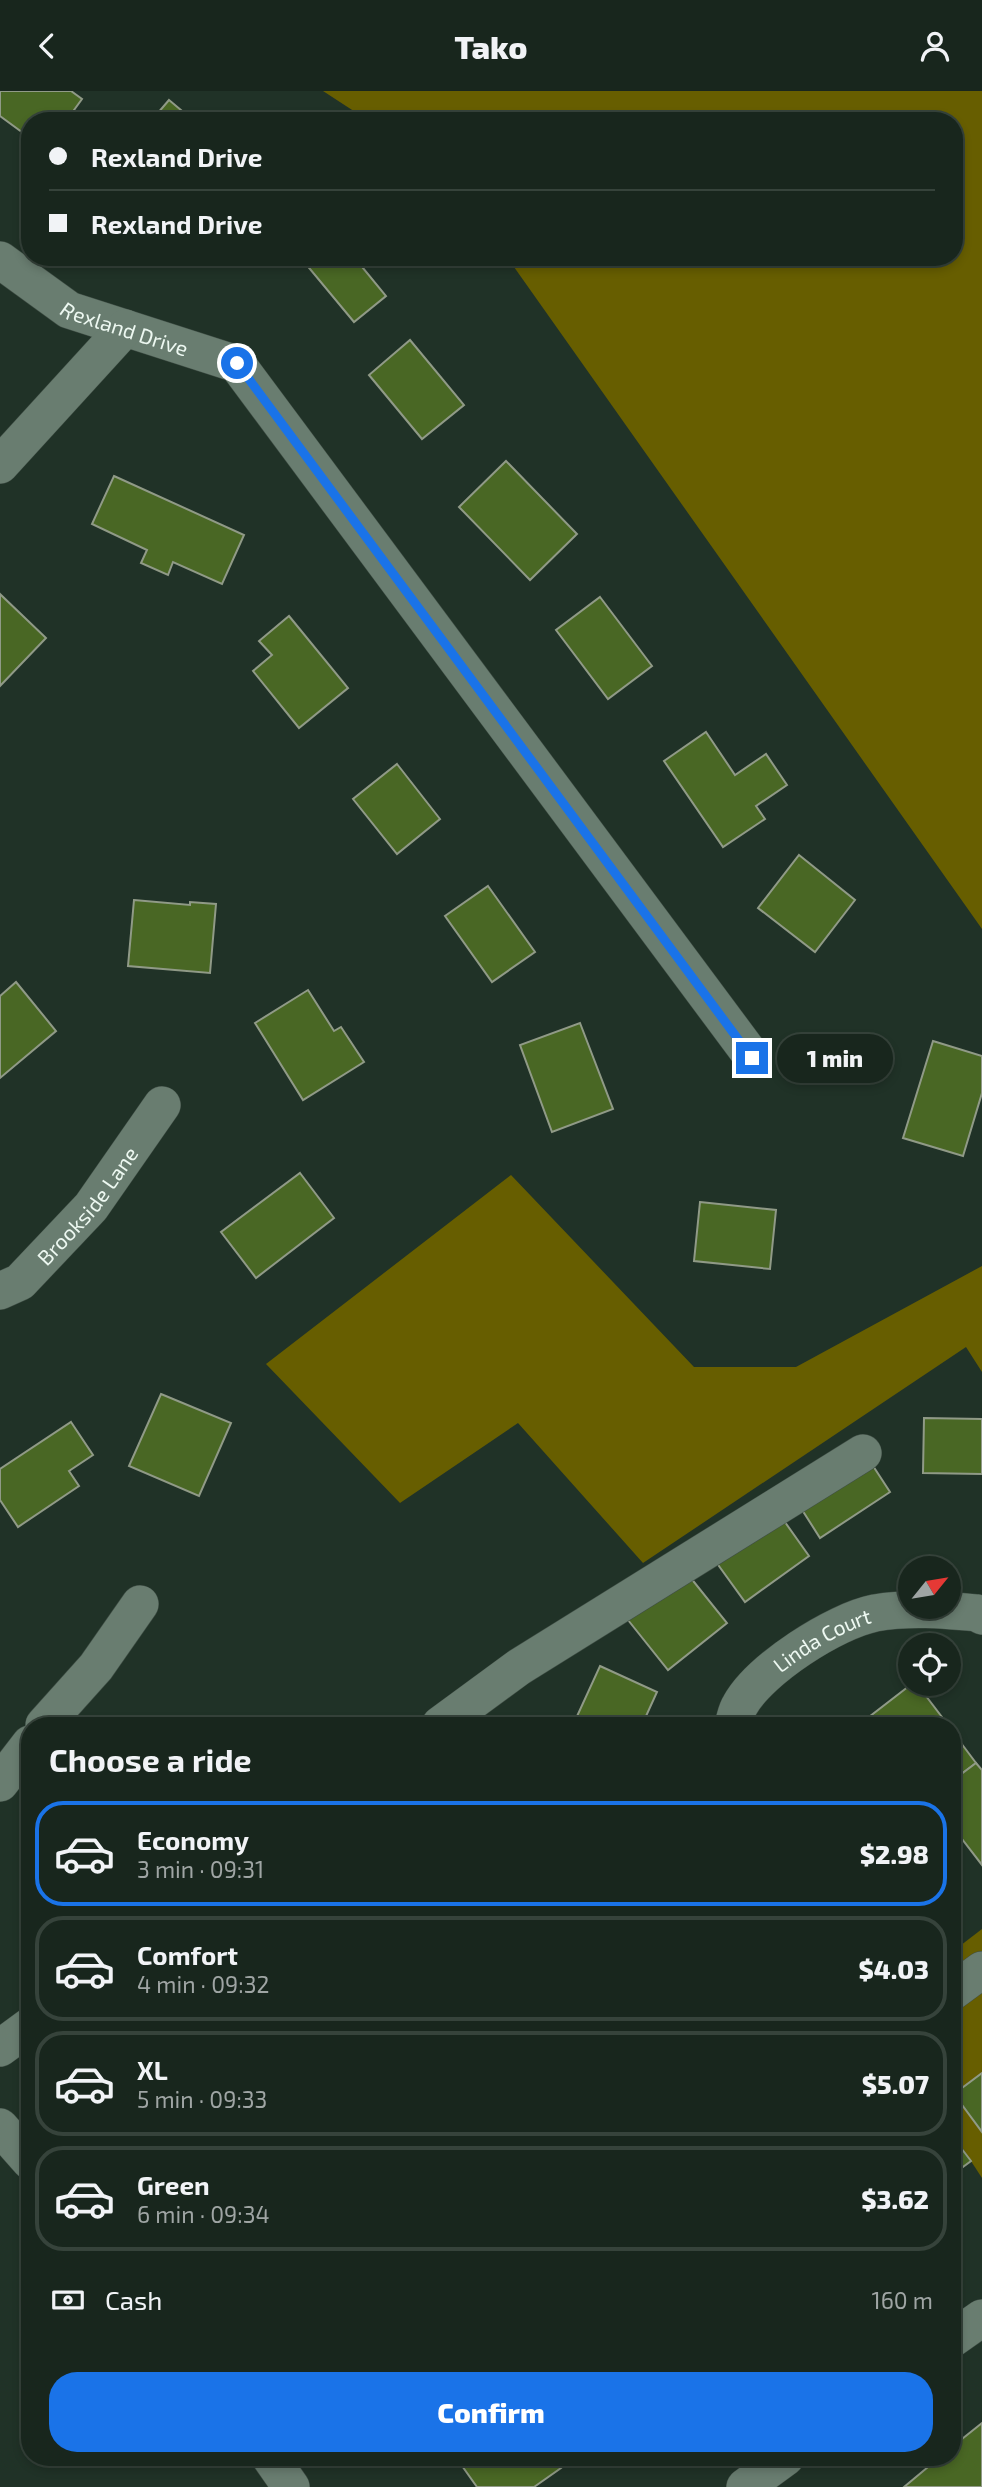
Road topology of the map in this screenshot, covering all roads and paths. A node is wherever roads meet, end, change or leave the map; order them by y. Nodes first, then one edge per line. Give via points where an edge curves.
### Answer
1 (0, 261) edge
2 (125, 328) junction
3 (0, 465) edge
4 (752, 1058) dead end
5 (162, 1105) dead end
6 (0, 1291) edge
7 (863, 1453) dead end
8 (140, 1604) dead end
9 (982, 1616) edge
10 (51, 1717) edge
11 (451, 1717) edge
12 (736, 1717) edge
13 (21, 1756) edge
14 (0, 1783) edge
15 (982, 1970) edge
16 (961, 1985) edge
17 (21, 2033) edge
18 (0, 2048) edge
19 (0, 2127) edge
20 (21, 2151) edge
21 (982, 2318) edge
22 (961, 2333) edge
23 (277, 2466) edge
24 (774, 2466) edge
25 (292, 2487) edge
26 (745, 2487) edge

1 - 2 street, Rexland Drive via 69,310
2 - 3 street
2 - 4 street, Rexland Drive via 237,363
5 - 6 street, Brookside Lane via 91,1207 20,1282
7 - 11 street via 519,1667
8 - 10 street via 96,1667
9 - 12 street, Linda Court via 921,1608 874,1613 836,1626 768,1672 740,1705
13 - 14 street
15 - 16 street
17 - 18 street
19 - 20 street
21 - 22 street
23 - 25 street
24 - 26 street

